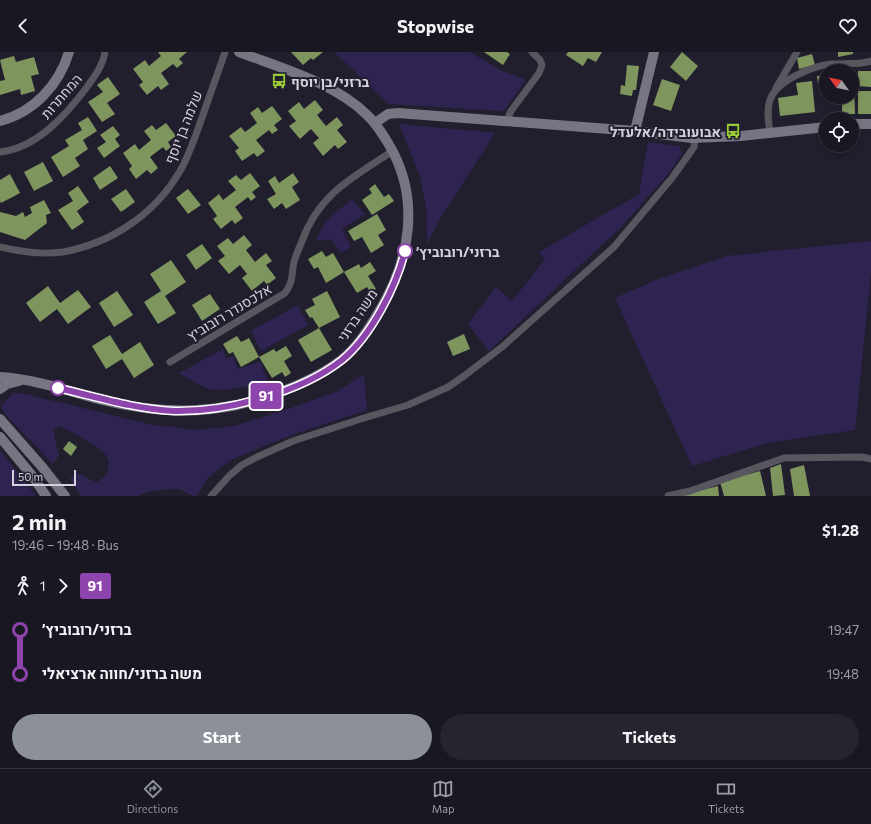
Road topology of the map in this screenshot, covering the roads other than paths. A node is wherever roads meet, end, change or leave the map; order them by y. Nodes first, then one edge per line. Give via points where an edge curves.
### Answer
1 (69, 52) edge
2 (106, 52) edge
3 (225, 52) edge
4 (239, 52) edge
5 (532, 52) edge
6 (654, 52) edge
7 (798, 52) edge
8 (871, 61) edge
9 (774, 92) junction
10 (0, 121) edge
11 (506, 122) junction
12 (375, 123) junction
13 (859, 124) edge
14 (871, 124) edge
15 (819, 128) edge
16 (635, 131) junction
17 (770, 134) junction
18 (695, 138) junction
19 (393, 151) junction
20 (0, 152) edge
21 (0, 247) edge
22 (170, 362) dead end
23 (0, 377) edge
24 (29, 381) junction
25 (0, 389) edge
26 (0, 419) edge
27 (0, 437) edge
28 (871, 459) edge
29 (46, 496) edge
30 (65, 496) edge
31 (211, 496) edge
32 (668, 496) edge

1 - 10 street via 61,74 41,99 25,110
2 - 20 street, המחתרות via 94,76 62,119 23,145
3 - 21 street, שלמה בן יוסף via 184,163 168,190 147,212 101,241 63,252 32,253
4 - 12 street, משה ברזני via 324,85 356,106
5 - 11 street via 542,65
6 - 16 street
7 - 9 street
8 - 9 street via 830,64 812,69 792,78
9 - 17 street via 768,113
11 - 12 street via 388,114
11 - 16 street
12 - 19 street, משה ברזני
13 - 14 street
15 - 17 street
16 - 18 street
17 - 18 street
18 - 31 street via 694,147 672,178 614,246 502,347 464,376 448,387 408,405 300,439 256,457 242,464
19 - 22 street, אלכסנדר רובוביץ via 340,187 318,209 302,240 294,262 291,284 285,293
19 - 24 street, משה ברזני via 405,182 408,201 407,242 402,260 397,277 369,328 352,350 331,367 300,384 256,400 223,407 174,411 132,406
23 - 24 street, משה ברזני
24 - 25 street, משה ברזני via 7,384
26 - 30 street
27 - 29 street
28 - 32 street via 784,458 690,491

